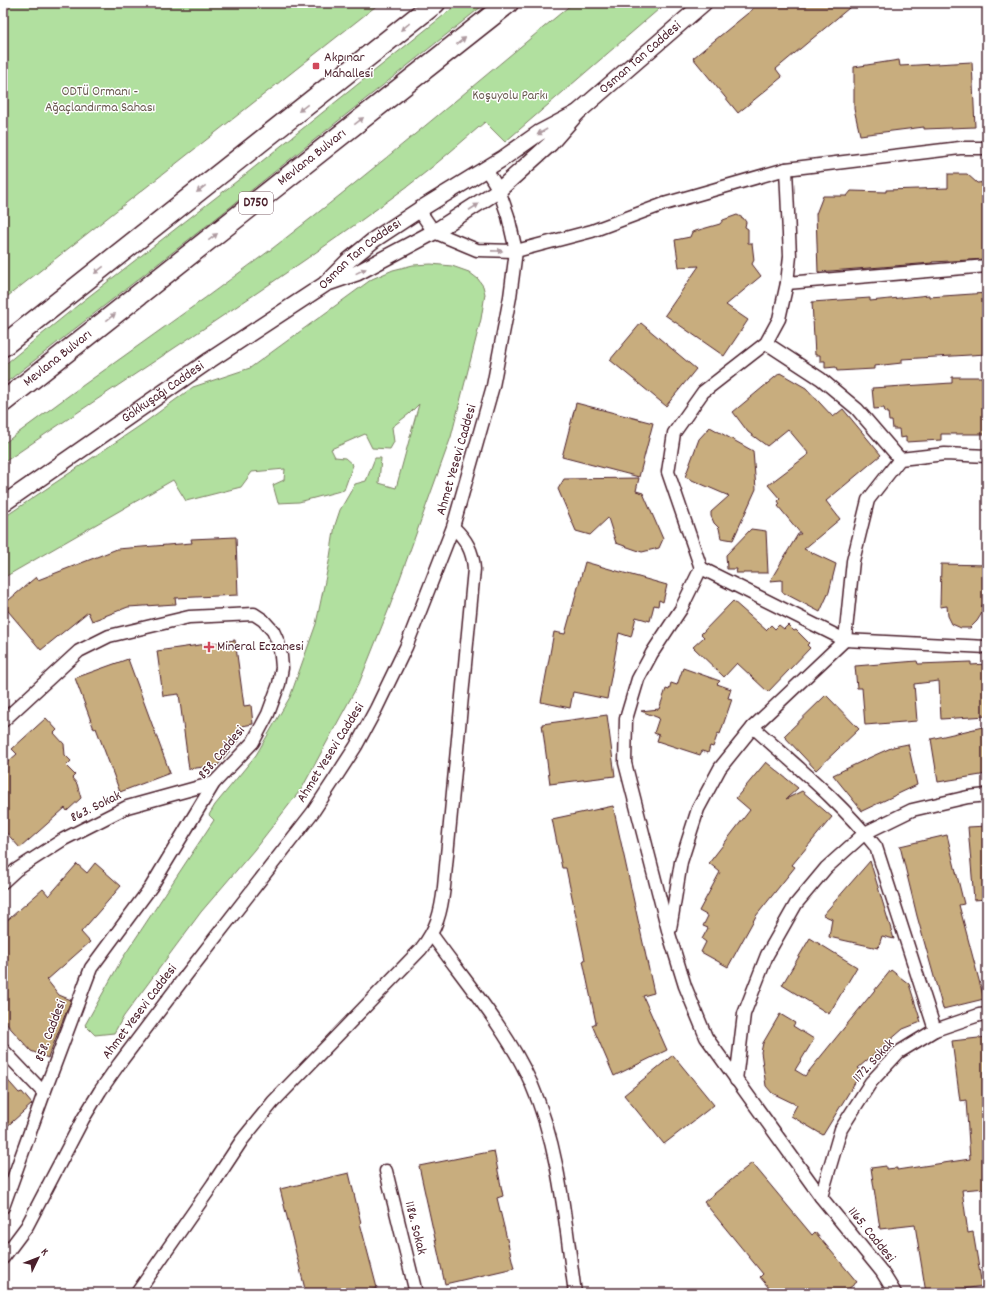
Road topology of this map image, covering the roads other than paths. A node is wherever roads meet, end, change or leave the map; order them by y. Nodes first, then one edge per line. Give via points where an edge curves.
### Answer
1 (435, 3) edge
2 (508, 3) edge
3 (704, 3) edge
4 (577, 113) junction
5 (987, 148) edge
6 (486, 169) junction
7 (786, 169) junction
8 (499, 190) junction
9 (419, 210) junction
10 (434, 232) junction
11 (516, 251) junction
12 (987, 266) edge
13 (787, 283) junction
14 (324, 285) junction
15 (766, 343) junction
16 (3, 346) edge
17 (3, 402) edge
18 (987, 456) edge
19 (900, 460) junction
20 (3, 504) edge
21 (453, 527) junction
22 (701, 568) junction
23 (845, 640) junction
24 (987, 647) edge
25 (3, 721) edge
26 (753, 728) junction
27 (214, 783) junction
28 (987, 795) edge
29 (865, 833) junction
30 (3, 882) edge
31 (432, 934) junction
32 (669, 934) junction
33 (987, 1014) edge
34 (935, 1030) junction
35 (3, 1050) edge
36 (736, 1080) junction
37 (44, 1093) junction
38 (386, 1171) dead end
39 (821, 1197) junction
40 (3, 1207) edge
41 (3, 1258) edge
42 (137, 1293) edge
43 (416, 1293) edge
44 (575, 1293) edge
45 (895, 1293) edge

1 -> 16 highway
17 -> 2 highway, Mevlana Bulvarı / D750
3 - 4 street, Osman Tan Caddesi
4 -> 6 street, Osman Tan Caddesi via 539,133
4 - 8 street, Osman Tan Caddesi via 550,144
5 - 7 street via 960,148
6 - 8 street, Ahmet Yesevi Caddesi
6 - 9 street, Osman Tan Caddesi
7 - 11 street via 664,204 592,231
7 - 13 street via 790,256
10 -> 8 street, Osman Tan Caddesi
8 - 11 street, Ahmet Yesevi Caddesi
9 - 10 street
9 - 14 street, Osman Tan Caddesi via 375,239
10 -> 11 street via 477,250
14 -> 10 street, Osman Tan Caddesi via 358,272
11 - 21 street, Ahmet Yesevi Caddesi via 493,386
12 - 13 street
13 - 15 street via 779,319
14 - 20 street, Gökkuşağı Caddesi via 210,360
15 - 19 street via 821,379 857,409
15 - 22 street via 703,392 674,433 668,472
18 - 19 street via 945,454
19 - 23 street via 868,500 853,561
21 - 31 street via 470,548 474,569 444,887 440,912
21 - 41 street, Ahmet Yesevi Caddesi via 406,647 356,746 313,812 100,1091 27,1226
22 - 23 street
22 - 32 street, 1165. Caddesi via 681,609 652,653 638,680 626,719 625,763
23 - 24 street
23 - 26 street
25 - 27 street, 858. Caddesi via 79,651 109,636 189,617 254,614 273,631 278,642 282,668 279,684 268,714 253,742
26 - 29 street via 824,791
26 - 32 street via 720,768 698,809 681,862
27 - 30 street, 863. Sokak via 128,807 64,839 16,870
27 - 37 street, 858. Caddesi via 151,887 92,968
28 - 29 street via 912,810
29 - 34 street via 876,847
29 - 36 street via 826,868 796,904 767,955 744,1014
31 - 42 street via 421,949 257,1121
31 - 44 street via 507,1040 540,1105 558,1172
32 - 36 street, 1165. Caddesi via 685,986 706,1037
33 - 34 street, 1172. Sokak
34 - 39 street, 1172. Sokak via 899,1052 871,1082 841,1129
35 - 37 street
36 - 39 street, 1165. Caddesi
37 - 40 street, 858. Caddesi
38 - 43 street, 1186. Sokak
39 - 45 street, 1165. Caddesi via 882,1272

